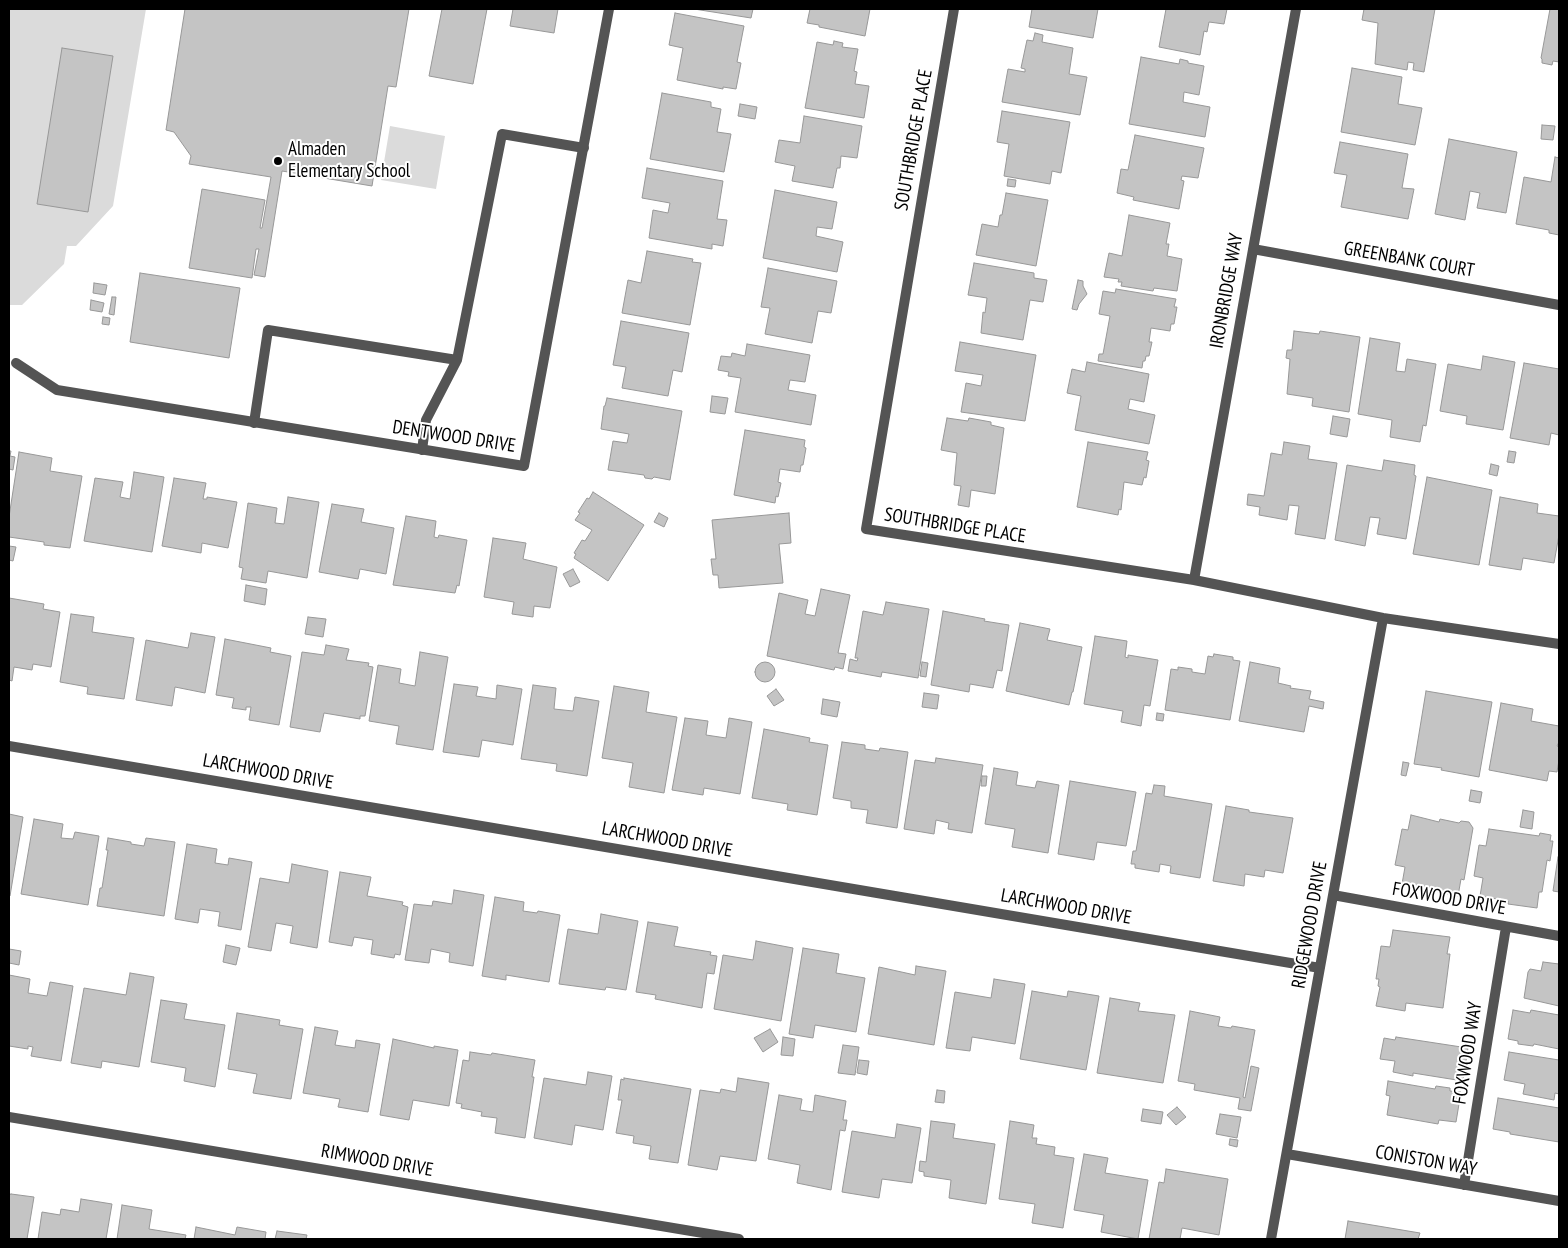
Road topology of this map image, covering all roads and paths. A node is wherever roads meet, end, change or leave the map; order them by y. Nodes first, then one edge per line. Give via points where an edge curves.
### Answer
1 (609, 9) edge
2 (954, 9) edge
3 (1296, 9) edge
4 (584, 148) junction
5 (1253, 249) junction
6 (1559, 305) edge
7 (457, 360) junction
8 (16, 363) dead end
9 (254, 423) junction
10 (422, 450) junction
11 (1194, 580) junction
12 (1382, 618) junction
13 (1559, 644) edge
14 (9, 746) edge
15 (1333, 895) junction
16 (1506, 927) junction
17 (1559, 936) edge
18 (1320, 968) junction
19 (9, 1117) edge
20 (1286, 1154) junction
21 (1464, 1185) junction
22 (1559, 1201) edge
23 (738, 1239) edge
24 (1271, 1239) edge

1 - 4 street, DENTWOOD DRIVE
2 - 11 street, SOUTHBRIDGE PLACE via 866,529
3 - 5 street, IRONBRIDGE WAY
4 - 7 street via 502,134
4 - 10 street, DENTWOOD DRIVE via 524,466
5 - 6 street, GREENBANK COURT
5 - 11 street, IRONBRIDGE WAY
7 - 9 street via 268,330
7 - 10 street via 426,420
8 - 9 street, DENTWOOD DRIVE via 57,390
9 - 10 street, DENTWOOD DRIVE
11 - 12 street, SOUTHBRIDGE PLACE
12 - 13 street, SOUTHBRIDGE PLACE
12 - 15 street, RIDGEWOOD DRIVE
14 - 18 street, LARCHWOOD DRIVE
15 - 16 street, FOXWOOD DRIVE
15 - 18 street, RIDGEWOOD DRIVE
16 - 17 street, FOXWOOD DRIVE
16 - 21 street, FOXWOOD WAY
18 - 20 street, RIDGEWOOD DRIVE
19 - 23 street, RIMWOOD DRIVE
20 - 21 street, CONISTON WAY
20 - 24 street, RIDGEWOOD DRIVE
21 - 22 street, CONISTON WAY

